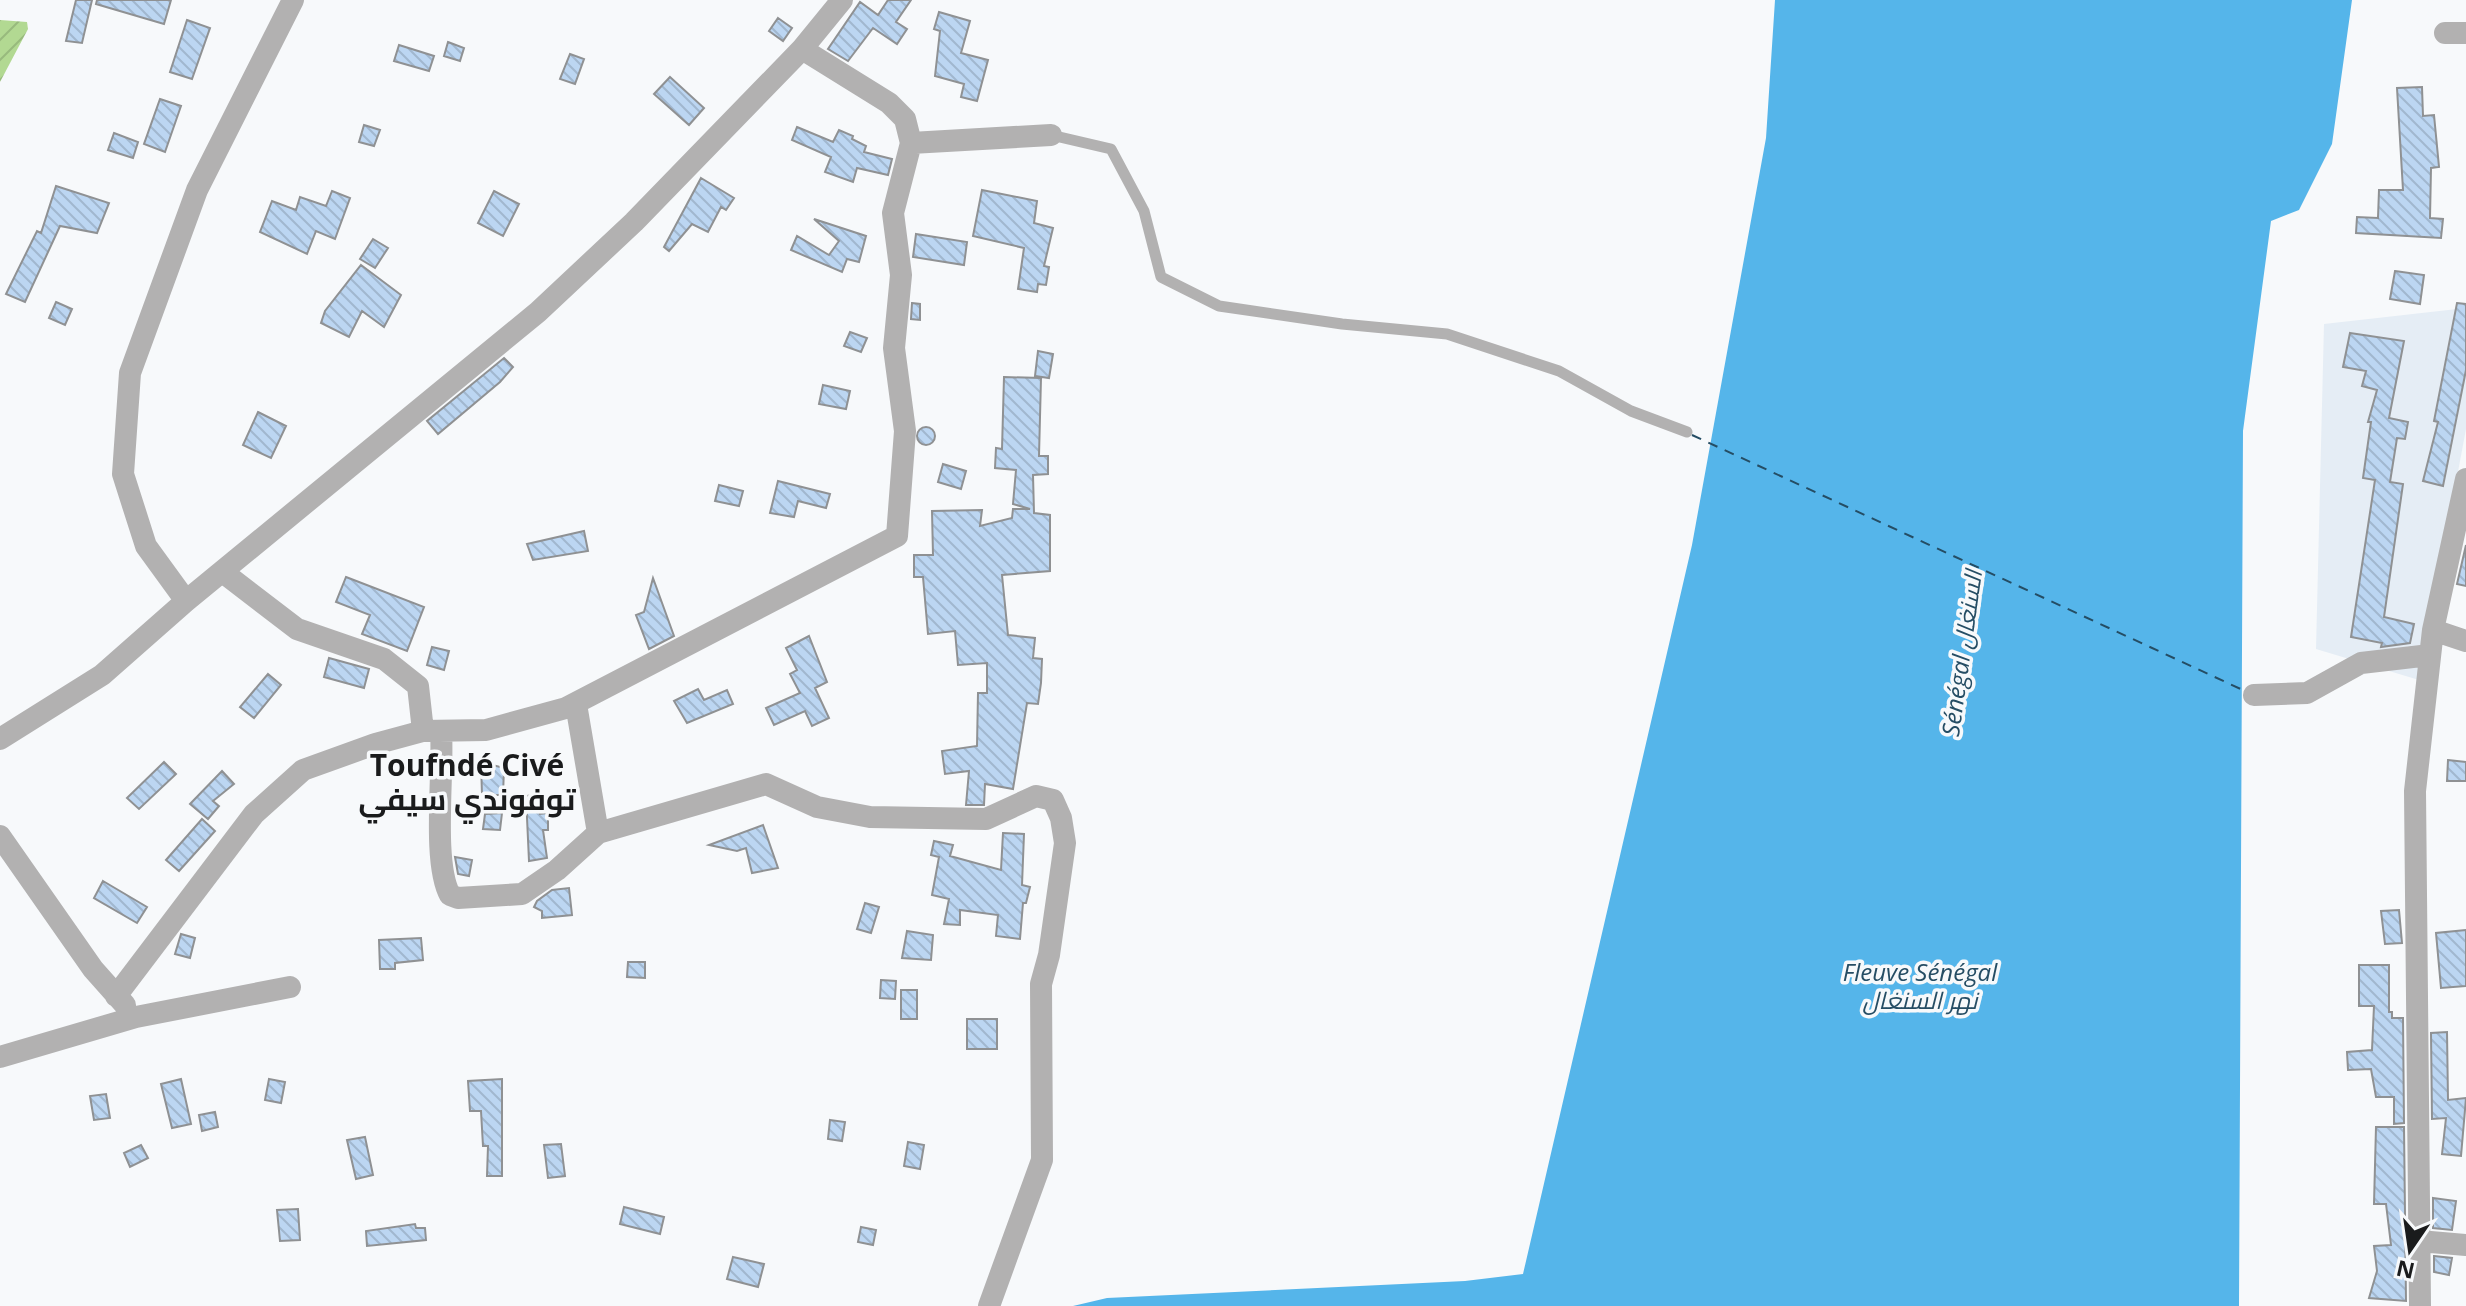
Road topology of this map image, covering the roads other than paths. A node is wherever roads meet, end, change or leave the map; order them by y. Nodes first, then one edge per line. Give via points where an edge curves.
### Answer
1 (293, 0) edge
2 (842, 0) edge
3 (802, 49) junction
4 (1051, 135) joint
5 (911, 143) junction
6 (1687, 432) dead end
7 (2466, 479) edge
8 (2464, 503) edge
9 (224, 573) junction
10 (186, 601) junction
11 (2433, 630) junction
12 (2466, 641) edge
13 (2430, 655) junction
14 (2254, 695) dead end
15 (576, 704) junction
16 (432, 731) junction
17 (0, 739) edge
18 (598, 833) junction
19 (0, 836) edge
20 (290, 987) dead end
21 (116, 996) junction
22 (136, 1017) junction
23 (0, 1057) edge
24 (2419, 1241) junction
25 (2466, 1245) edge
26 (989, 1306) edge
27 (2420, 1306) edge

1 - 10 street via 197,190 130,373 123,474 146,546
2 - 3 street
3 - 5 street via 889,103 905,119
3 - 9 street via 538,312
4 - 5 street
4 - 6 lane via 1111,149 1144,211 1161,277 1219,306 1447,334 1559,371 1631,411
5 - 15 street via 893,213 901,275 894,348 905,431 897,536
7 - 8 street
8 - 11 street
9 - 10 street
9 - 16 street via 297,629 384,659 418,686
10 - 17 street via 102,675
11 - 12 street
11 - 13 street
13 - 14 street via 2361,663 2307,693
13 - 24 street via 2415,791
15 - 16 street via 486,730
15 - 18 street
16 - 18 street via 450,895 522,894
16 - 21 street via 375,744 303,770 254,814
18 - 26 street via 766,784 817,807 870,817 986,819 1036,796 1053,800 1065,843 1041,984 1042,1160
19 - 21 street
20 - 22 street
21 - 22 street
22 - 23 street
24 - 25 street
24 - 27 street

